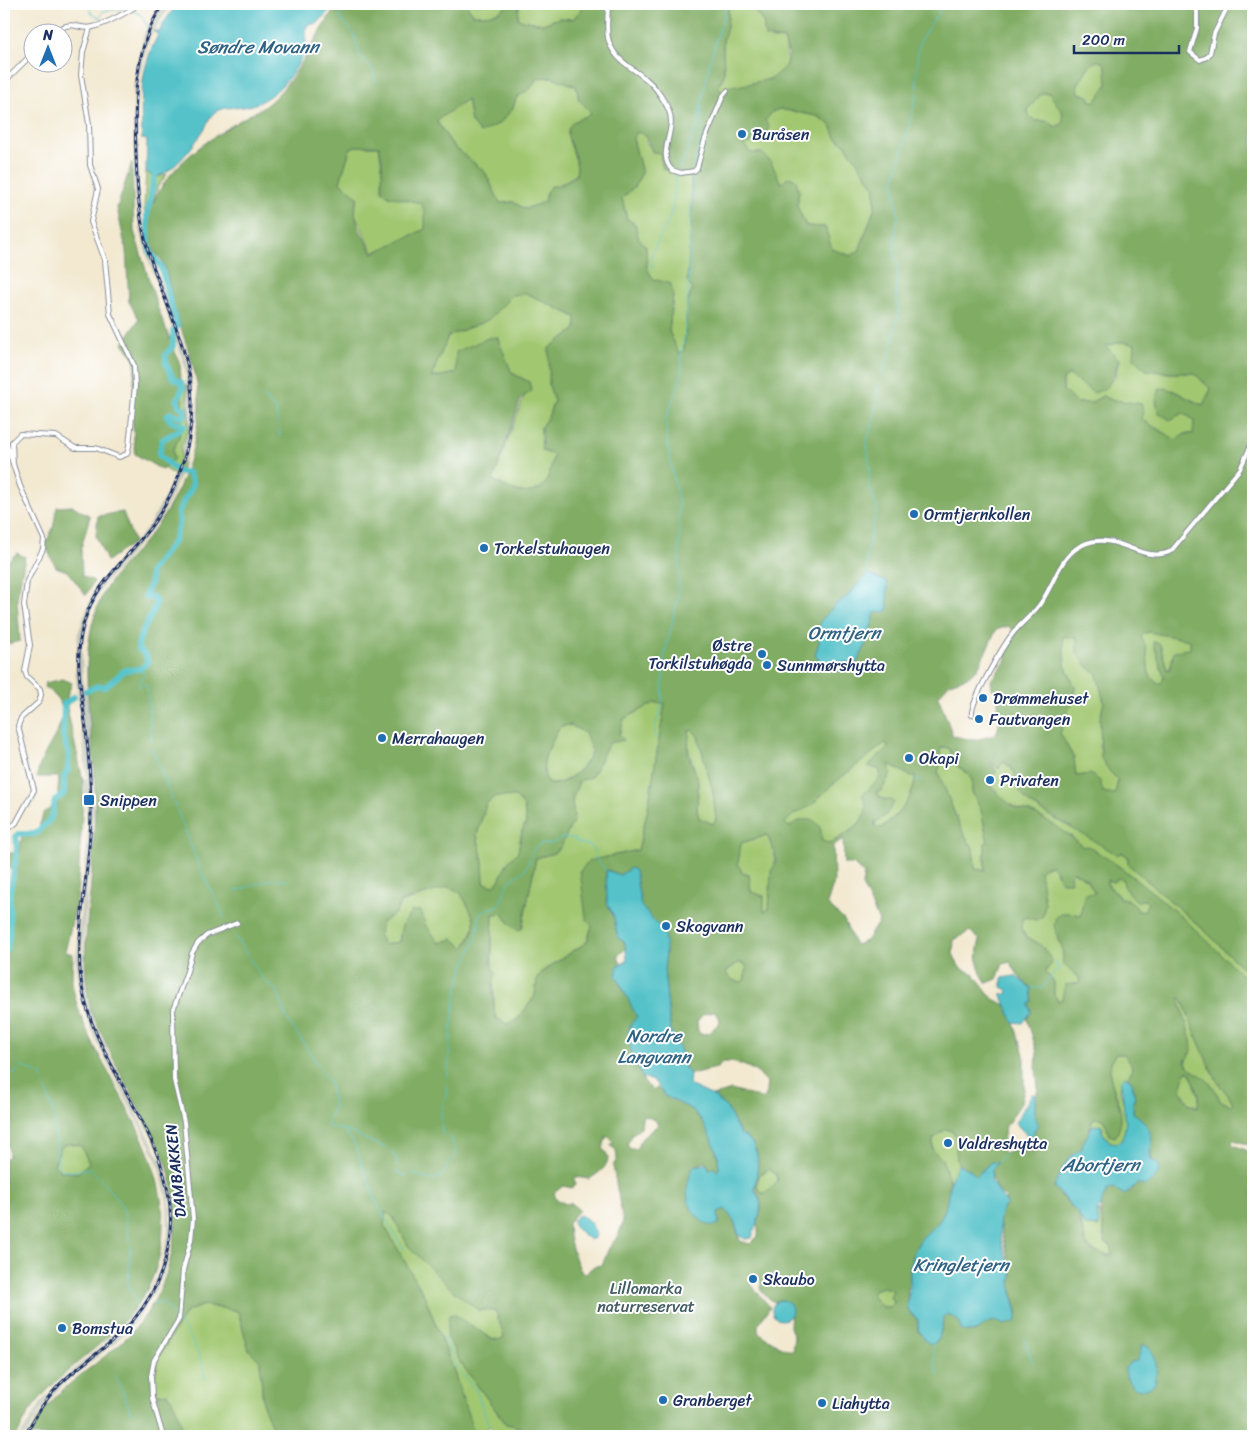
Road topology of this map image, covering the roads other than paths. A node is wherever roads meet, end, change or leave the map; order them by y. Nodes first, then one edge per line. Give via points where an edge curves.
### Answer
1 (138, 4) edge
2 (608, 4) edge
3 (1197, 4) edge
4 (1229, 4) edge
5 (72, 25) edge
6 (90, 28) junction
7 (22, 64) edge
8 (4, 82) edge
9 (727, 91) dead end
10 (4, 436) edge
11 (1253, 441) edge
12 (13, 466) junction
13 (972, 715) dead end
14 (4, 826) edge
15 (237, 923) dead end
16 (163, 1436) edge

1 - 6 street via 132,10
2 - 9 street via 610,45 627,66 649,81 671,115 666,156 672,170 684,173 697,168 705,139
3 - 4 street via 1197,28 1190,52 1200,60 1210,53 1214,34
5 - 6 street
6 - 12 street via 81,75 89,124 90,165 98,189 91,222 106,260 110,314 134,366 130,446 127,454 120,457 96,448 75,448 56,436 20,434 12,442
7 - 8 street
10 - 12 street
11 - 13 street via 1240,469 1171,551 1150,554 1106,540 1077,547 1055,573 1043,601 1004,646 977,693 971,706
12 - 14 street via 44,538 27,581 24,605 30,645 24,671 41,695 39,702 21,718 18,726 34,790 16,823
15 - 16 street, DAMBAKKEN via 207,935 198,943 173,1010 174,1080 183,1118 193,1218 191,1240 182,1270 179,1319 154,1360 151,1376 152,1398

